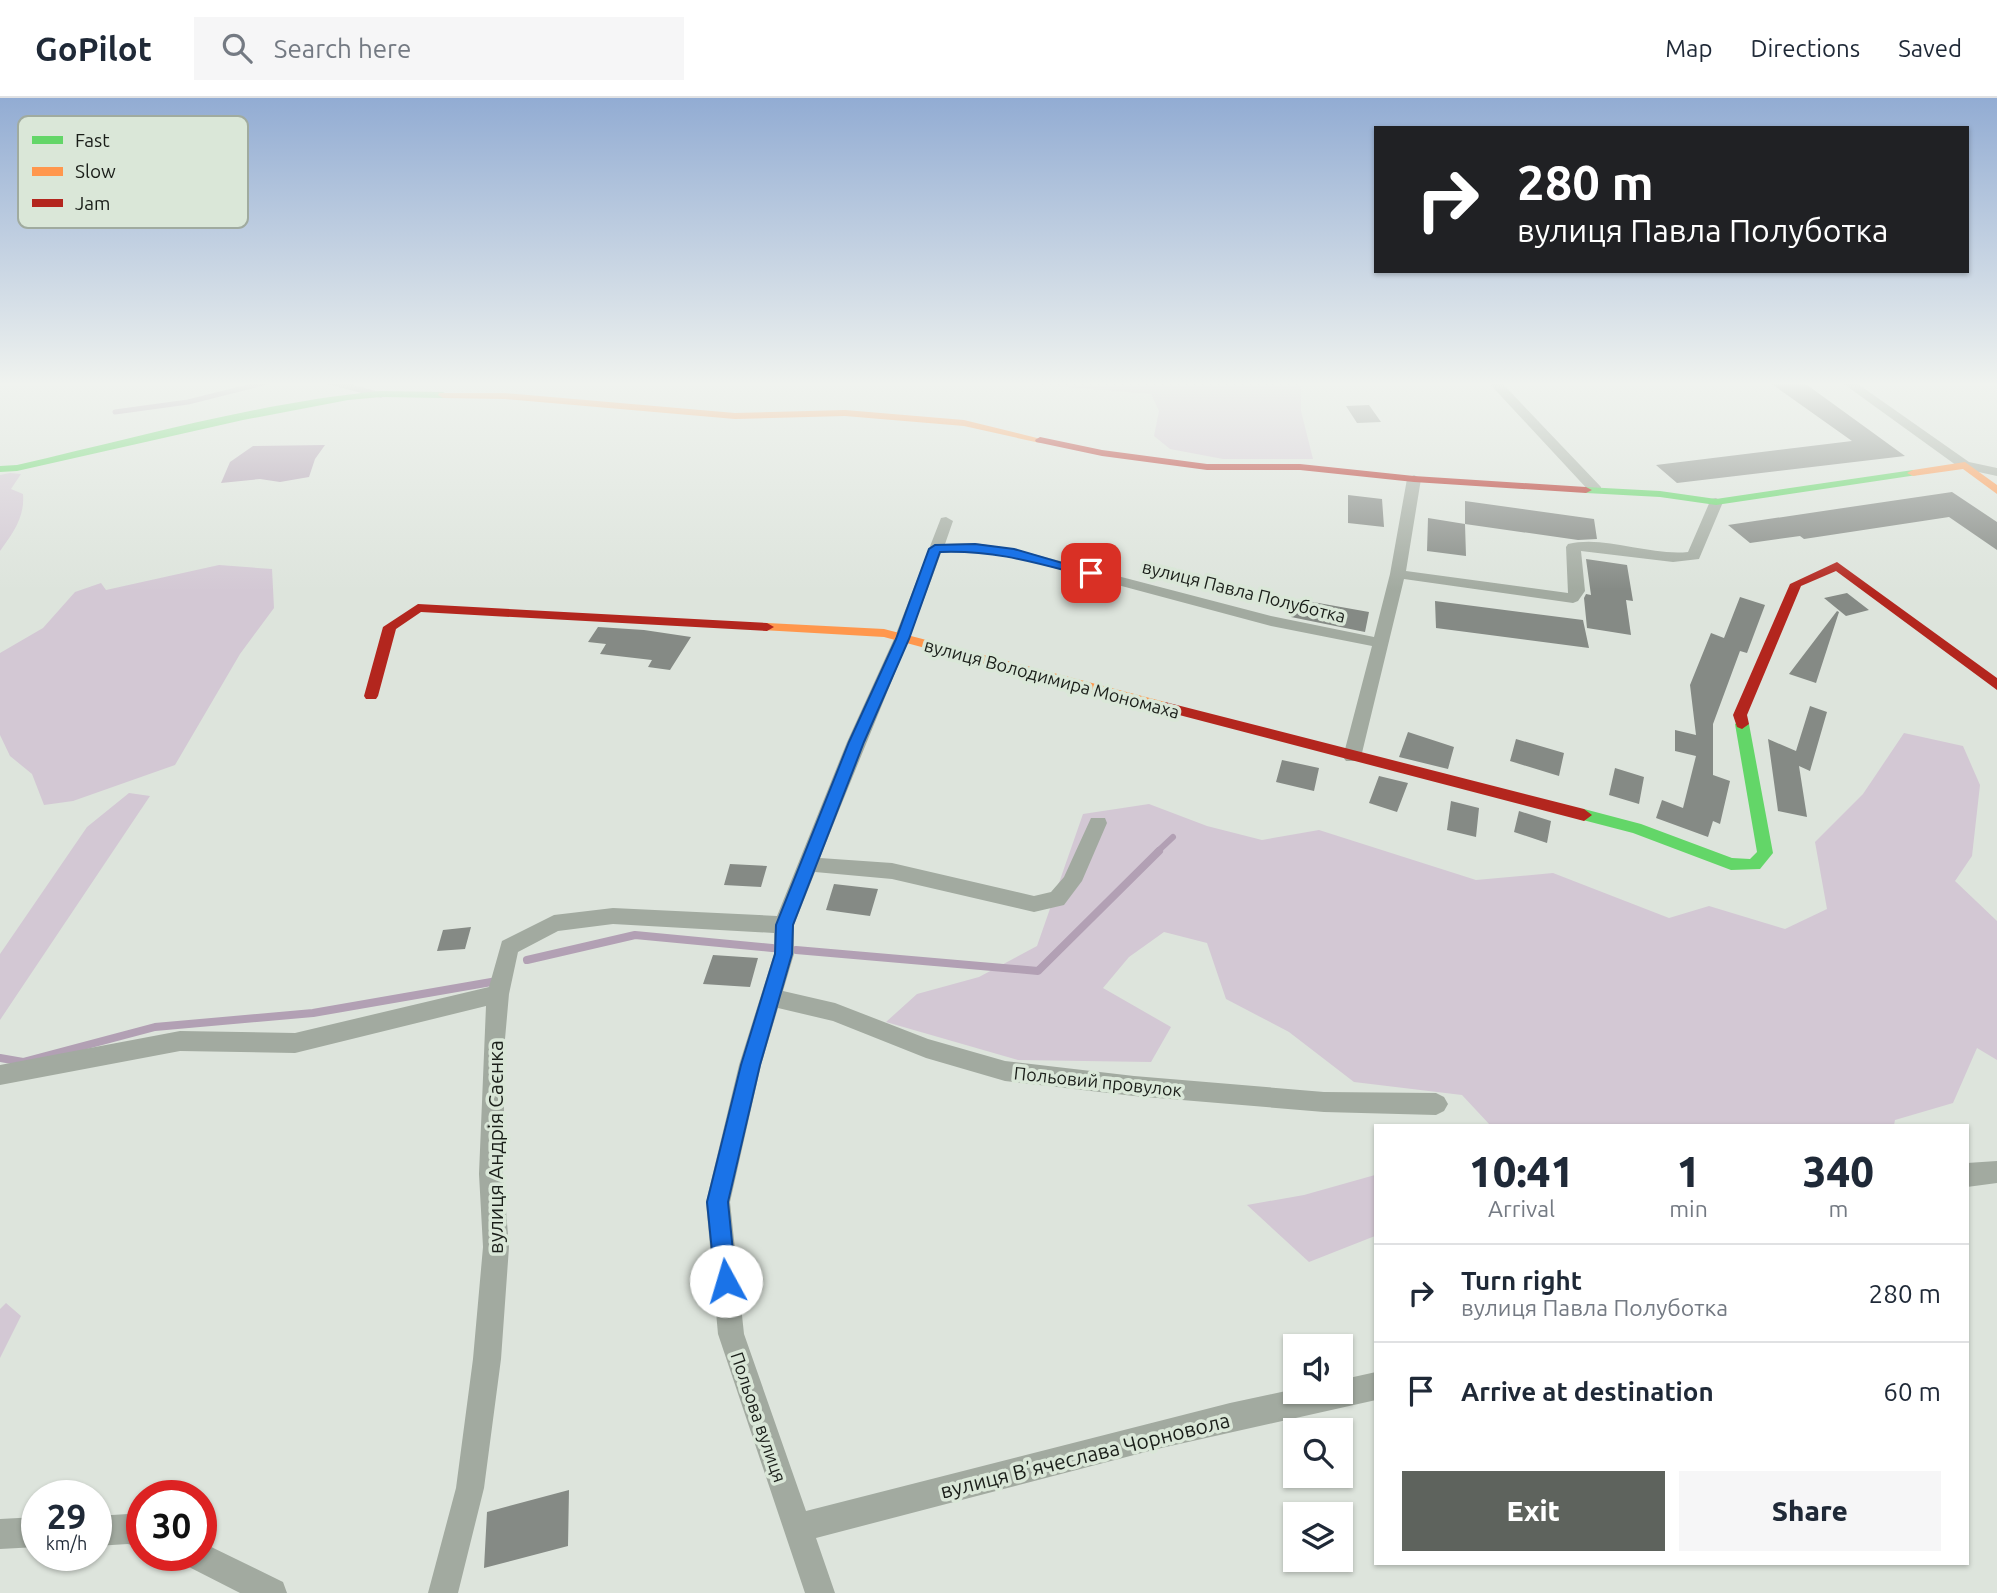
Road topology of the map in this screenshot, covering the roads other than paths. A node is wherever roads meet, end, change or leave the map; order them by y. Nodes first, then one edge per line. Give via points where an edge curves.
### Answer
1 (89, 452) edge
2 (1096, 452) edge
3 (1560, 452) edge
4 (1946, 452) edge
5 (1965, 465) junction
6 (0, 469) edge
7 (1997, 472) edge
8 (1415, 479) junction
9 (1596, 490) junction
10 (1997, 491) edge
11 (1716, 502) junction
12 (946, 521) dead end
13 (935, 549) junction
14 (1398, 574) junction
15 (902, 639) junction
16 (1381, 643) junction
17 (1997, 685) edge
18 (371, 695) dead end
19 (1352, 757) junction
20 (1098, 823) dead end
21 (808, 864) junction
22 (784, 925) junction
23 (498, 994) junction
24 (772, 998) junction
25 (0, 1074) edge
26 (1436, 1104) dead end
27 (1997, 1172) edge
28 (1969, 1175) edge
29 (1374, 1386) edge
30 (796, 1528) junction
31 (21, 1533) edge
32 (0, 1534) edge
33 (217, 1565) edge
34 (272, 1593) edge
35 (443, 1593) edge
36 (820, 1593) edge

1 - 6 street
2 - 8 street via 1207,467 1300,467
3 - 9 street
4 - 5 street
5 - 7 street
5 - 10 street
5 - 11 street
8 - 9 street
8 - 14 street
9 - 11 street
11 - 14 street via 1693,556 1573,547 1577,591 1573,598
12 - 13 street, Польова вулиця
13 - 15 street, Польова вулиця
13 - 16 street, вулиця Павла Полуботка via 1014,552 1271,621
14 - 16 street
15 - 18 street, вулиця Володимира Мономаха via 884,633 418,608 390,627
15 - 19 street, вулиця Володимира Мономаха
15 - 21 street, Польова вулиця
16 - 19 street
17 - 19 street, вулиця Володимира Мономаха via 1838,566 1796,584 1740,715 1765,853 1754,865 1731,864 1636,828
20 - 21 street via 1072,881 1056,899 1034,904 892,871
21 - 22 street, Польова вулиця
22 - 23 street, вулиця Андрія Саєнка via 614,916 554,923 509,947
22 - 24 street, Польова вулиця via 784,954
23 - 25 street via 295,1044 180,1041
23 - 35 street, вулиця Андрія Саєнка via 491,1174 496,1247 487,1359 470,1488
24 - 26 street, Польовий провулок via 835,1013 926,1048 1005,1071 1324,1102
24 - 30 street, Польова вулиця via 750,1065 718,1202 731,1334
27 - 28 street
29 - 30 street, вулиця Вʼячеслава Чорновола via 1140,1438
30 - 36 street, Польова вулиця
31 - 32 street
33 - 34 street

